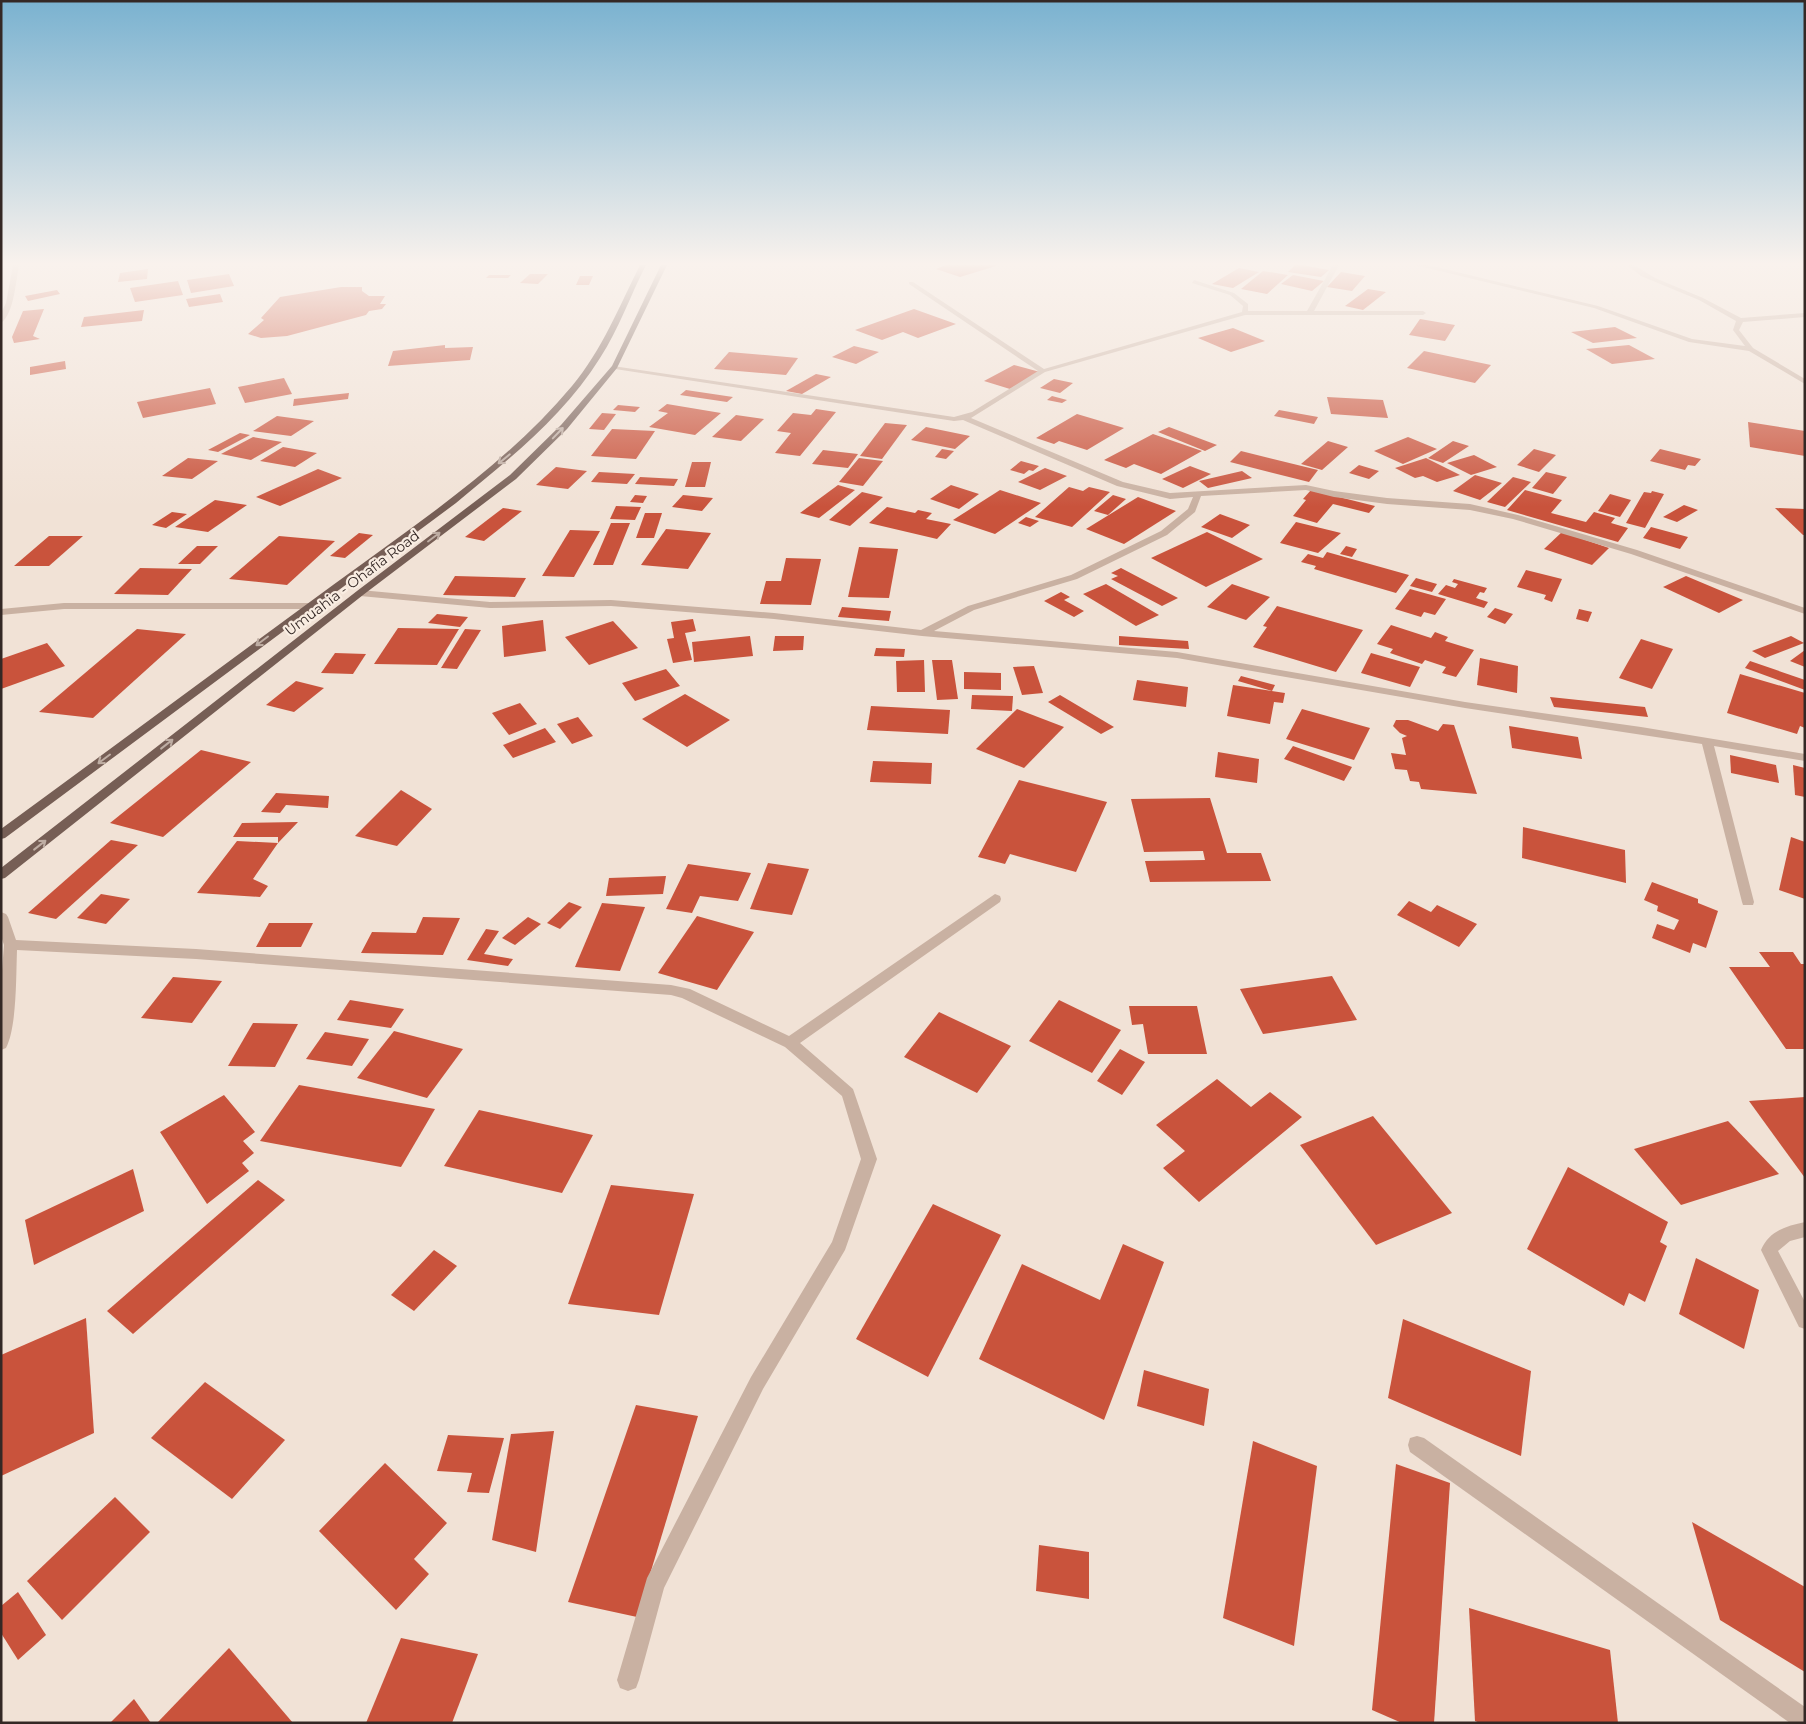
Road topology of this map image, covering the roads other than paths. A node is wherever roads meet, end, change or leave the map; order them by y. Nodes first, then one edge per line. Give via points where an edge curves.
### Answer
1 (608, 345) edge
2 (621, 345) edge
3 (1005, 345) edge
4 (1132, 345) edge
5 (1724, 345) edge
6 (1748, 345) edge
7 (1751, 349) junction
8 (616, 367) junction
9 (1043, 371) junction
10 (1805, 382) edge
11 (964, 418) junction
12 (1198, 494) junction
13 (360, 593) junction
14 (310, 606) junction
15 (1805, 611) edge
16 (1, 612) edge
17 (922, 633) junction
18 (1707, 741) junction
19 (1805, 758) edge
20 (1, 835) edge
21 (1, 875) edge
22 (995, 899) dead end
23 (1748, 902) dead end
24 (1, 917) edge
25 (10, 945) junction
26 (790, 1043) junction
27 (1, 1044) edge
28 (1805, 1229) edge
29 (1805, 1321) edge
30 (1417, 1445) dead end
31 (628, 1680) dead end
32 (1805, 1720) edge

1 -> 14 main road, Umuahia - Ohafia Road via 559,407 516,449 453,501
2 - 8 main road, Umuahia - Ohafia Road
3 - 9 street
4 - 9 street
5 - 7 street
6 - 7 street
7 - 10 street
8 - 11 street
13 -> 8 main road, Umuahia - Ohafia Road via 513,477 564,427
9 - 11 street
11 - 12 street via 1120,484 1170,496
12 - 15 street via 1306,487 1387,501 1470,508 1515,517 1634,552
12 - 17 street via 1192,510 1164,533 1074,577 971,608
13 - 17 street via 490,605 611,603 774,616
21 -> 13 main road, Umuahia - Ohafia Road
14 - 16 street via 64,606
14 -> 20 main road, Umuahia - Ohafia Road
17 - 18 street via 1177,655 1465,705
18 - 19 street
18 - 23 street
22 - 26 street
24 - 25 street
25 - 26 street via 196,954 671,990 685,993
25 - 27 street
26 - 31 street via 848,1093 869,1159 839,1245 757,1383 654,1585
28 - 29 street via 1777,1238 1769,1250
30 - 32 street

